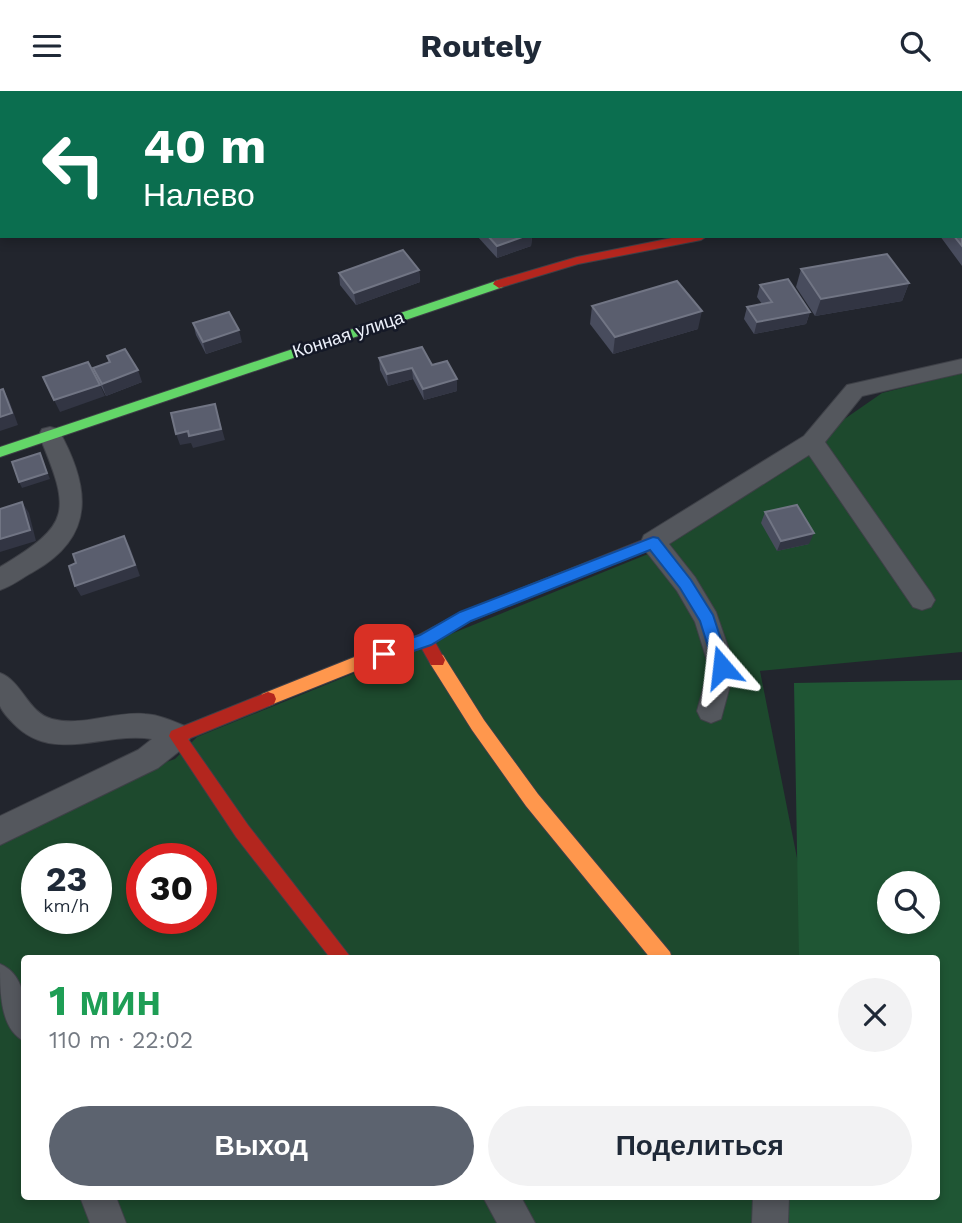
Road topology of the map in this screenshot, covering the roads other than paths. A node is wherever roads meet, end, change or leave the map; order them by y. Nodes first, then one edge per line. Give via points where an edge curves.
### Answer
1 (691, 238) edge
2 (962, 366) edge
3 (50, 435) junction
4 (812, 442) junction
5 (0, 452) edge
6 (653, 542) junction
7 (0, 580) edge
8 (922, 600) dead end
9 (425, 640) junction
10 (0, 685) edge
11 (711, 711) dead end
12 (177, 736) junction
13 (0, 831) edge
14 (340, 955) edge
15 (660, 955) edge
16 (0, 980) edge
17 (21, 1019) edge
18 (99, 1200) edge
19 (502, 1200) edge
20 (771, 1200) edge
21 (108, 1223) edge
22 (517, 1223) edge
23 (770, 1223) edge

1 - 3 street, Конная улица via 577,261 506,282
2 - 4 street via 855,390
3 - 5 street, Конная улица
3 - 7 street via 69,485 73,513 65,533 42,554
4 - 6 street
4 - 8 street
6 - 9 street via 465,617
6 - 11 street via 707,619 722,667
9 - 12 street
9 - 15 street via 532,800
10 - 12 street via 26,718 45,730 77,734 124,726 162,726
12 - 13 street via 148,759
12 - 14 street via 242,831
16 - 17 street
18 - 21 street
19 - 22 street
20 - 23 street

